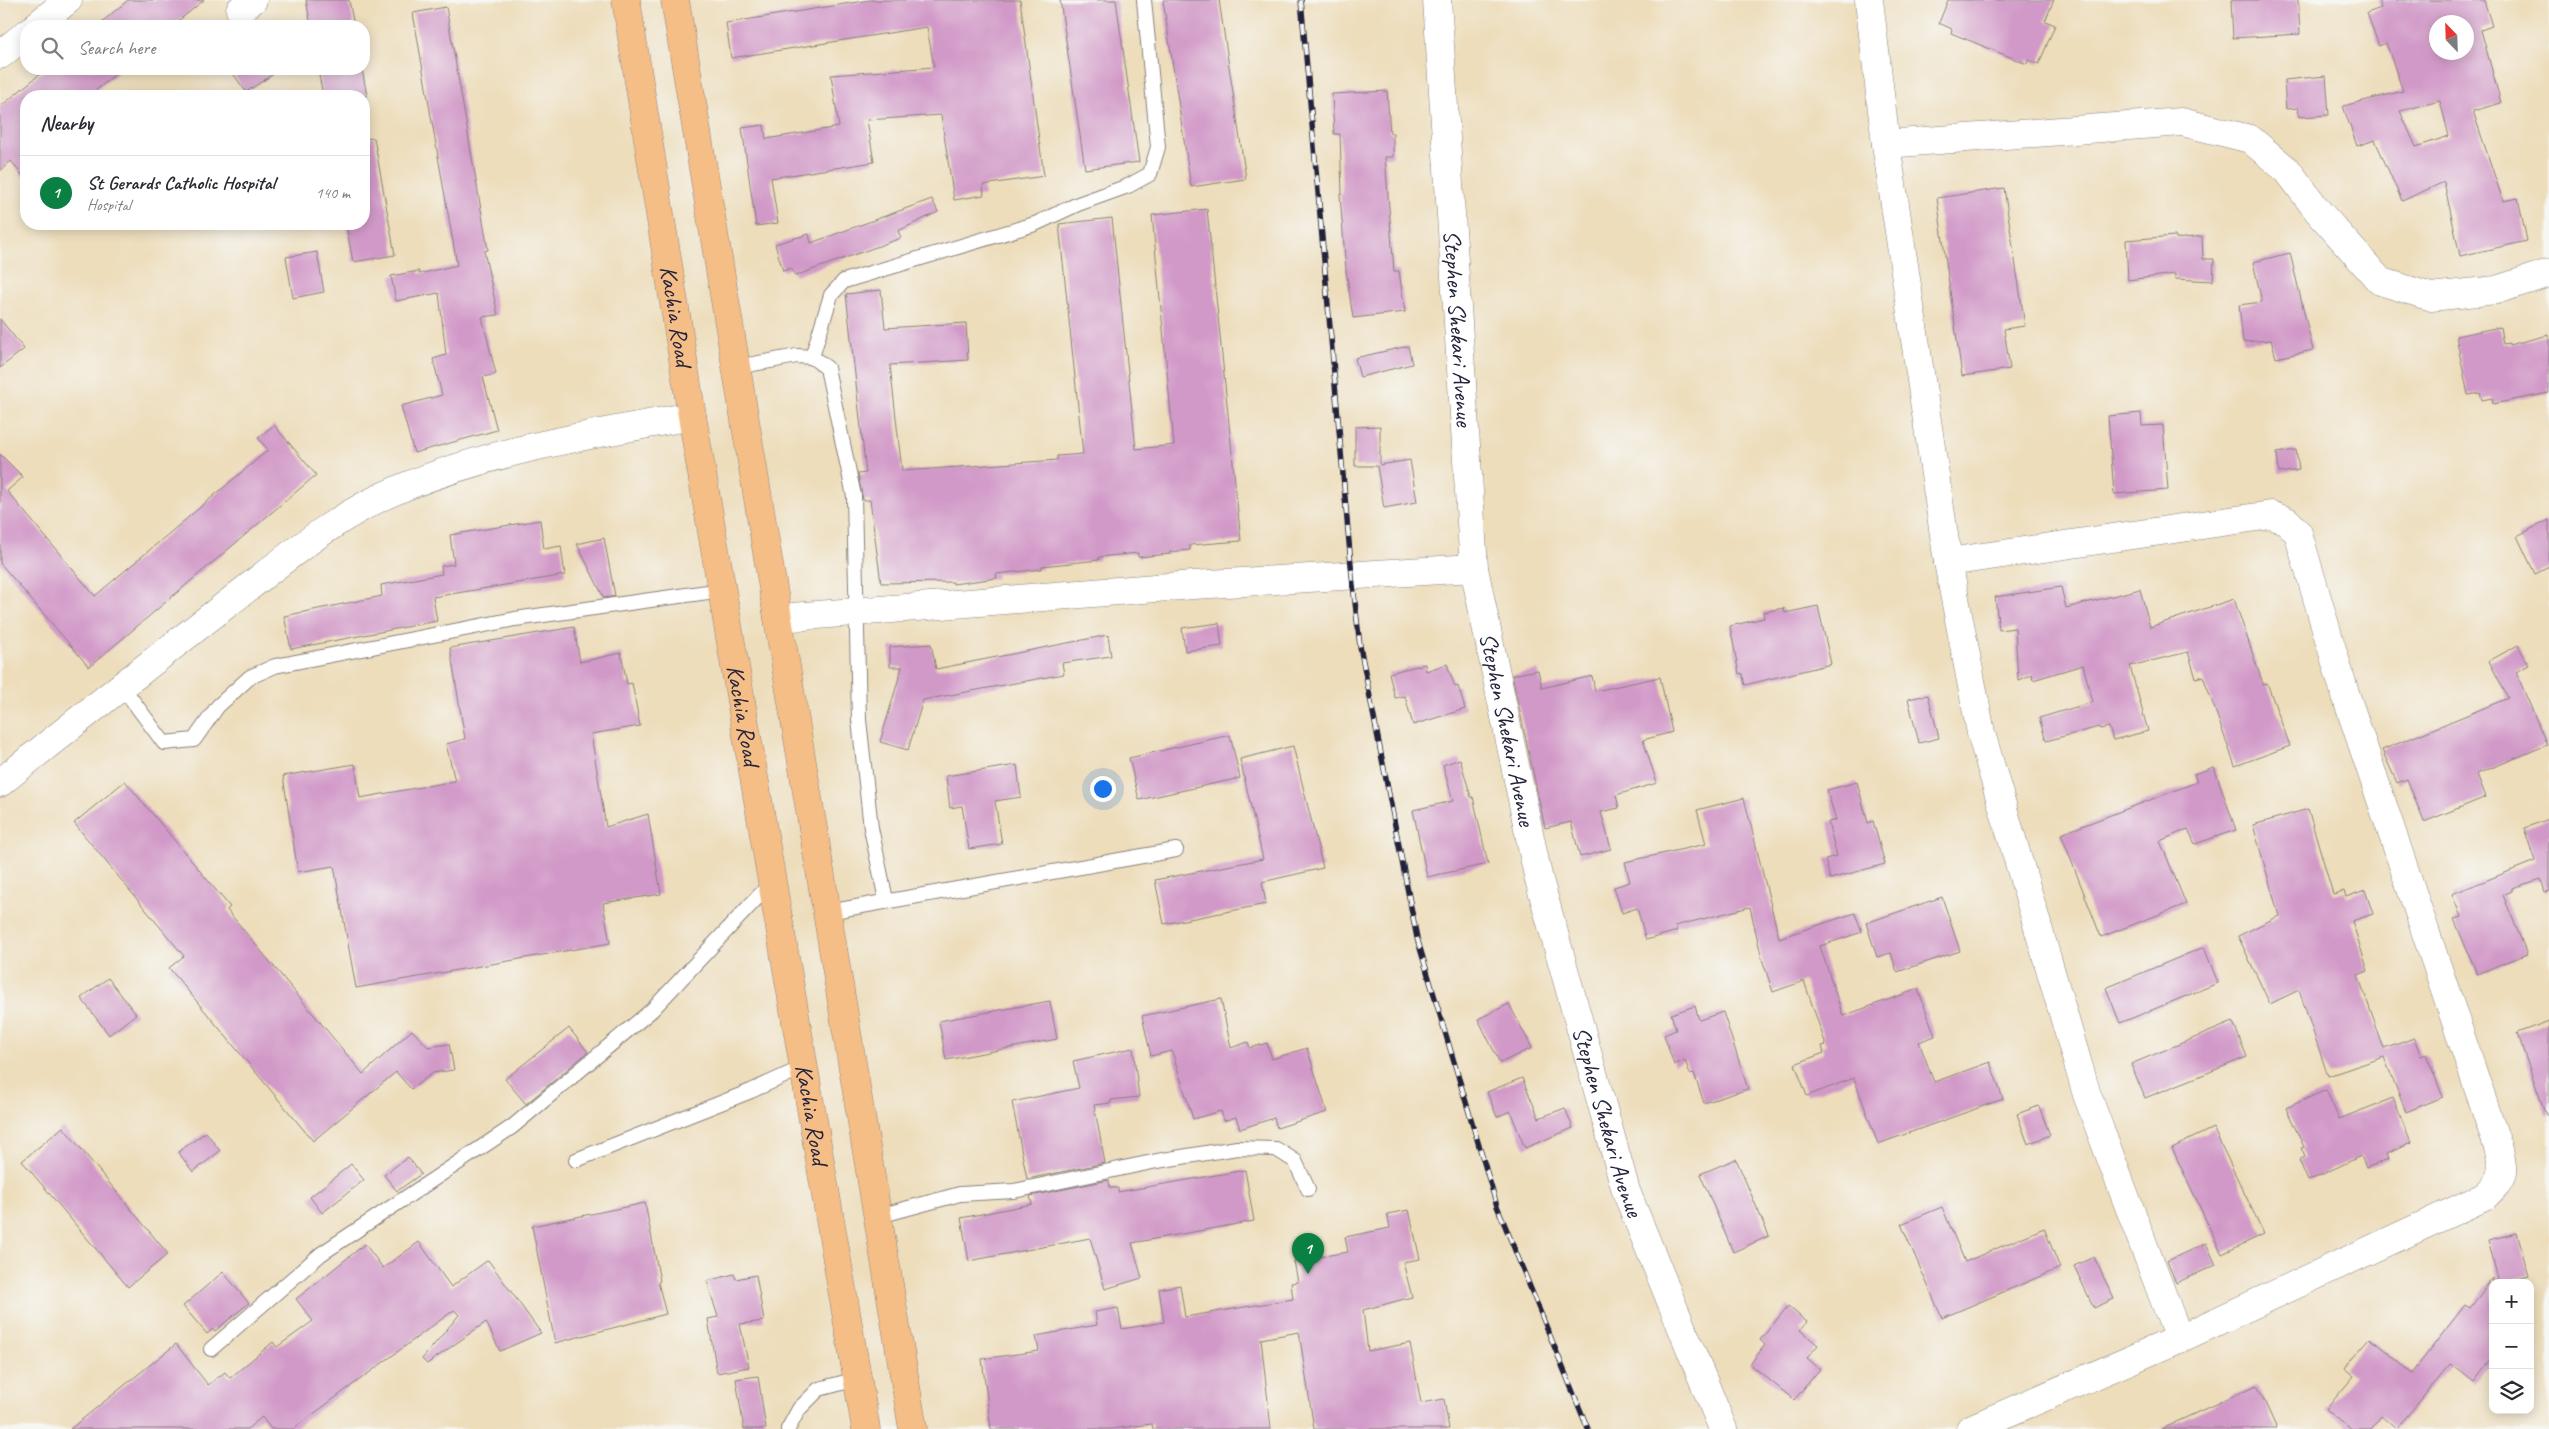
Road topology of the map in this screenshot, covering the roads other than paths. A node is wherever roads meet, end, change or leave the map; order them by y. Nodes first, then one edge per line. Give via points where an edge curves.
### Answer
1 (68, 0) edge
2 (626, 0) edge
3 (675, 0) edge
4 (1144, 0) edge
5 (1437, 0) edge
6 (1869, 0) edge
7 (43, 20) edge
8 (20, 39) edge
9 (0, 55) edge
10 (1886, 144) junction
11 (2549, 273) edge
12 (812, 357) junction
13 (737, 367) junction
14 (692, 416) junction
15 (1948, 562) junction
16 (1474, 568) junction
17 (722, 590) junction
18 (857, 612) junction
19 (779, 618) junction
20 (121, 686) junction
21 (0, 783) edge
22 (1176, 850) dead end
23 (772, 882) junction
24 (886, 900) junction
25 (828, 912) junction
26 (804, 1067) junction
27 (576, 1160) dead end
28 (1308, 1189) dead end
29 (879, 1216) junction
30 (2179, 1339) junction
31 (212, 1349) dead end
32 (857, 1378) junction
33 (788, 1429) edge
34 (866, 1429) edge
35 (913, 1429) edge
36 (1723, 1429) edge
37 (1970, 1429) edge

1 - 7 street
2 - 14 main road, Kachia Road
3 - 13 main road, Kachia Road
4 - 12 lane via 1158,147 1150,174 1035,224 844,281 831,295
5 - 16 street, Stephen Shekari Avenue
6 - 10 street
8 - 9 street
10 - 11 street via 2182,122 2250,139 2288,171 2318,211 2380,281 2431,297 2496,290
10 - 15 street
12 - 13 lane via 797,356
12 - 18 lane via 827,368 854,496
13 - 19 main road, Kachia Road
14 - 17 main road, Kachia Road
14 - 20 street via 526,447 403,487 349,514 311,539
15 - 30 street via 1981,733 2087,1095
15 - 30 street via 2270,515 2287,521 2298,533 2344,690 2498,1147 2504,1171 2484,1197
16 - 18 street via 1193,585
16 - 36 street, Stephen Shekari Avenue via 1538,876 1626,1191
17 - 20 lane via 514,619 275,666 250,677 218,706 194,740 164,743
17 - 23 main road, Kachia Road
18 - 19 street
18 - 24 lane via 859,720 871,828
19 - 25 main road, Kachia Road
20 - 21 street
22 - 24 lane
23 - 26 main road, Kachia Road
23 - 31 lane via 652,1010 519,1121 321,1254
24 - 25 lane
25 - 29 main road, Kachia Road
26 - 27 lane
26 - 32 main road, Kachia Road
28 - 29 lane via 1295,1161 1276,1149 1236,1148 1014,1191 960,1194
29 - 35 main road, Kachia Road
30 - 37 street
32 - 33 lane via 819,1389 799,1409
32 - 34 main road, Kachia Road

